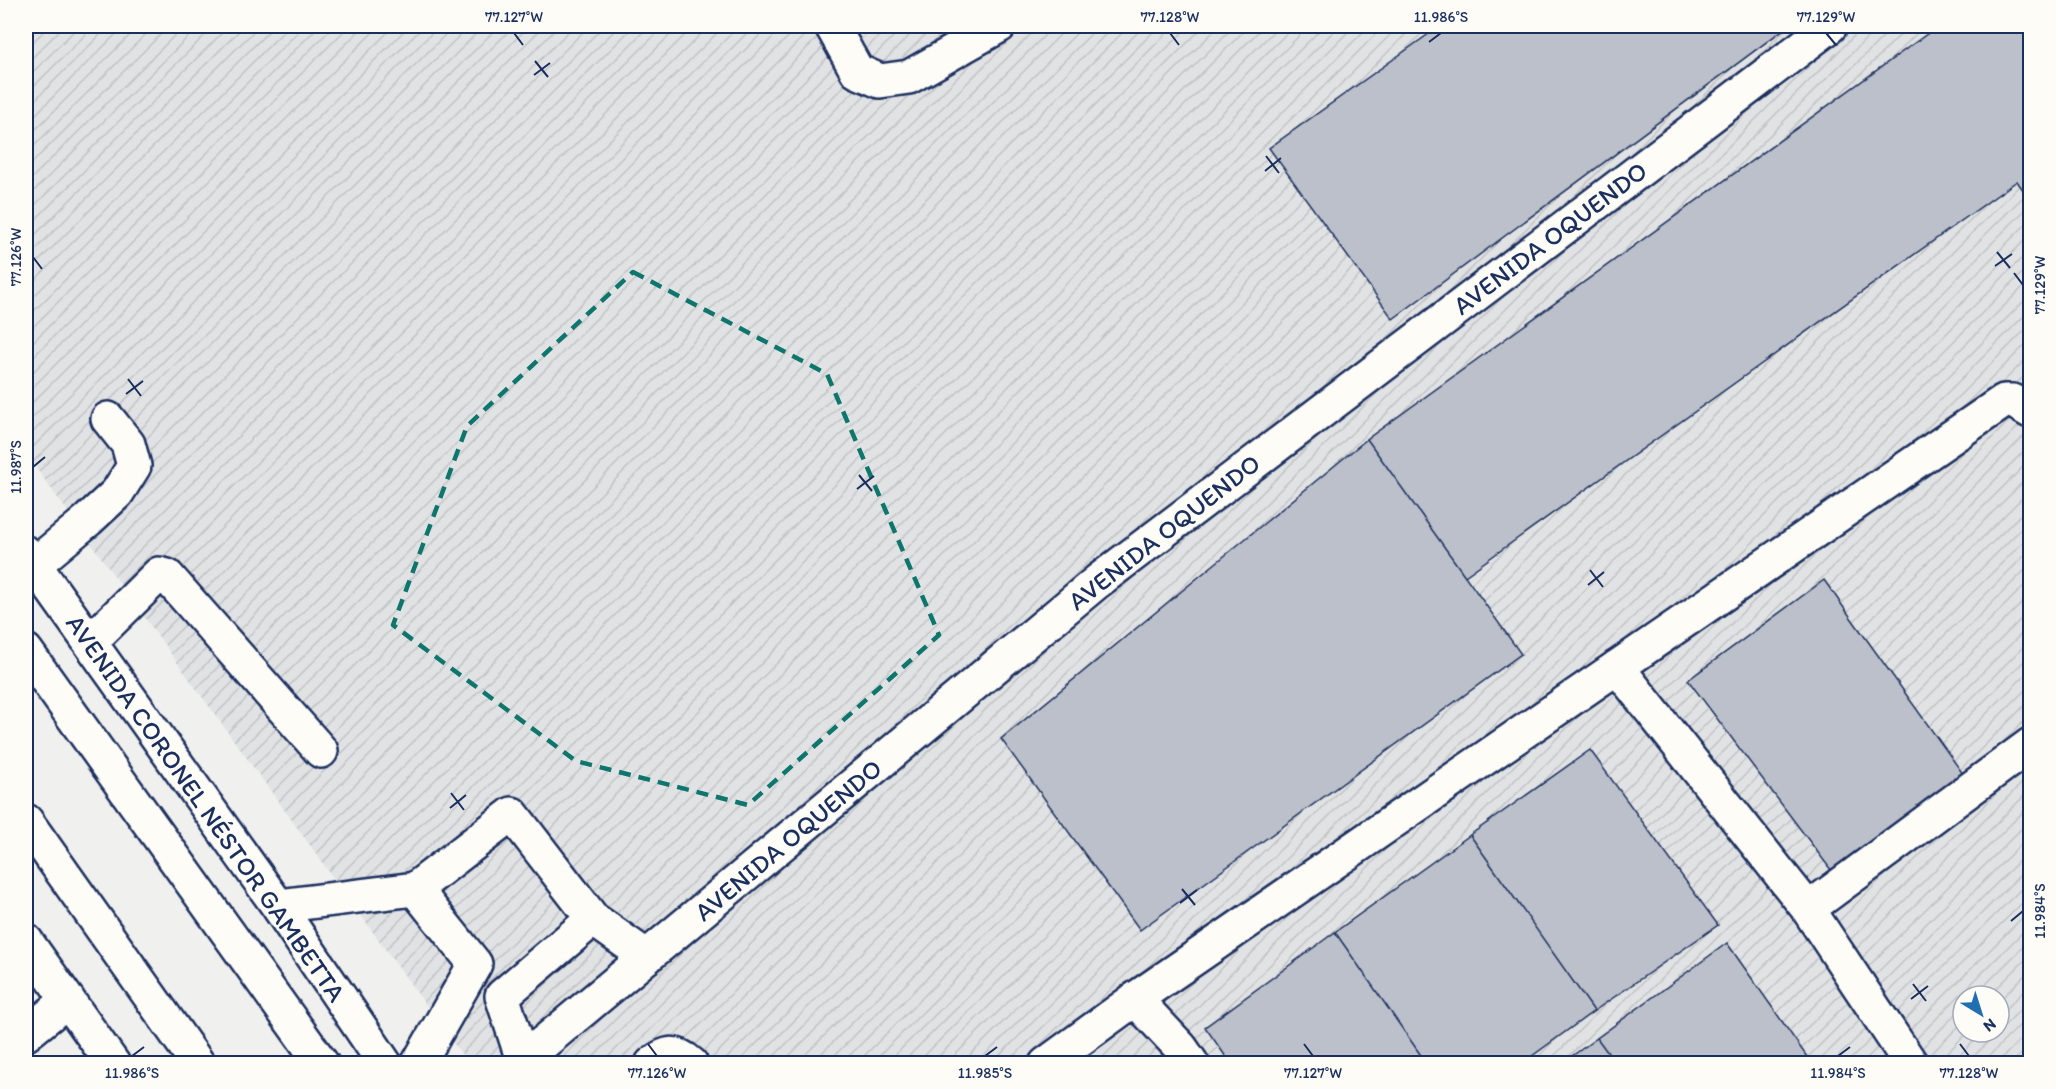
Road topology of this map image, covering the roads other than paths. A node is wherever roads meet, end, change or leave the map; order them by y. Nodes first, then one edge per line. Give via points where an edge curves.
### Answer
1 (832, 26) edge
2 (999, 26) edge
3 (1830, 26) edge
4 (2031, 411) edge
5 (108, 419) dead end
6 (30, 559) edge
7 (90, 642) junction
8 (26, 651) edge
9 (1617, 667) junction
10 (2031, 746) edge
11 (321, 751) dead end
12 (26, 820) edge
13 (416, 889) junction
14 (278, 906) junction
15 (1808, 909) junction
16 (593, 919) junction
17 (26, 940) edge
18 (646, 957) junction
19 (475, 964) junction
20 (502, 996) junction
21 (1135, 999) junction
22 (68, 1000) junction
23 (26, 1034) edge
24 (520, 1061) edge
25 (113, 1064) edge
26 (198, 1064) edge
27 (322, 1064) edge
28 (385, 1064) edge
29 (418, 1064) edge
30 (652, 1064) edge
31 (691, 1064) edge
32 (1046, 1064) edge
33 (1192, 1064) edge
34 (1911, 1064) edge

1 - 2 main road via 857,71 880,81 909,77
3 - 18 main road, AVENIDA OQUENDO via 1098,581
4 - 9 main road via 2013,401 2004,401
5 - 6 main road via 128,444 134,466 117,493 88,520
6 - 7 main road, AVENIDA CORONEL NÉSTOR GAMBETTA
7 - 11 main road via 159,574 167,576
7 - 14 main road, AVENIDA CORONEL NÉSTOR GAMBETTA
8 - 27 main road
9 - 15 main road
9 - 21 main road
10 - 15 main road
12 - 26 main road
13 - 14 main road
13 - 16 main road via 512,814
13 - 19 main road
14 - 28 main road, AVENIDA CORONEL NÉSTOR GAMBETTA
15 - 34 main road
16 - 18 main road
16 - 20 main road
17 - 22 main road
18 - 24 main road, AVENIDA OQUENDO
19 - 20 main road
19 - 29 main road
20 - 24 main road
21 - 32 main road
21 - 33 main road
22 - 23 main road
22 - 25 main road
30 - 31 main road via 666,1054 681,1055

